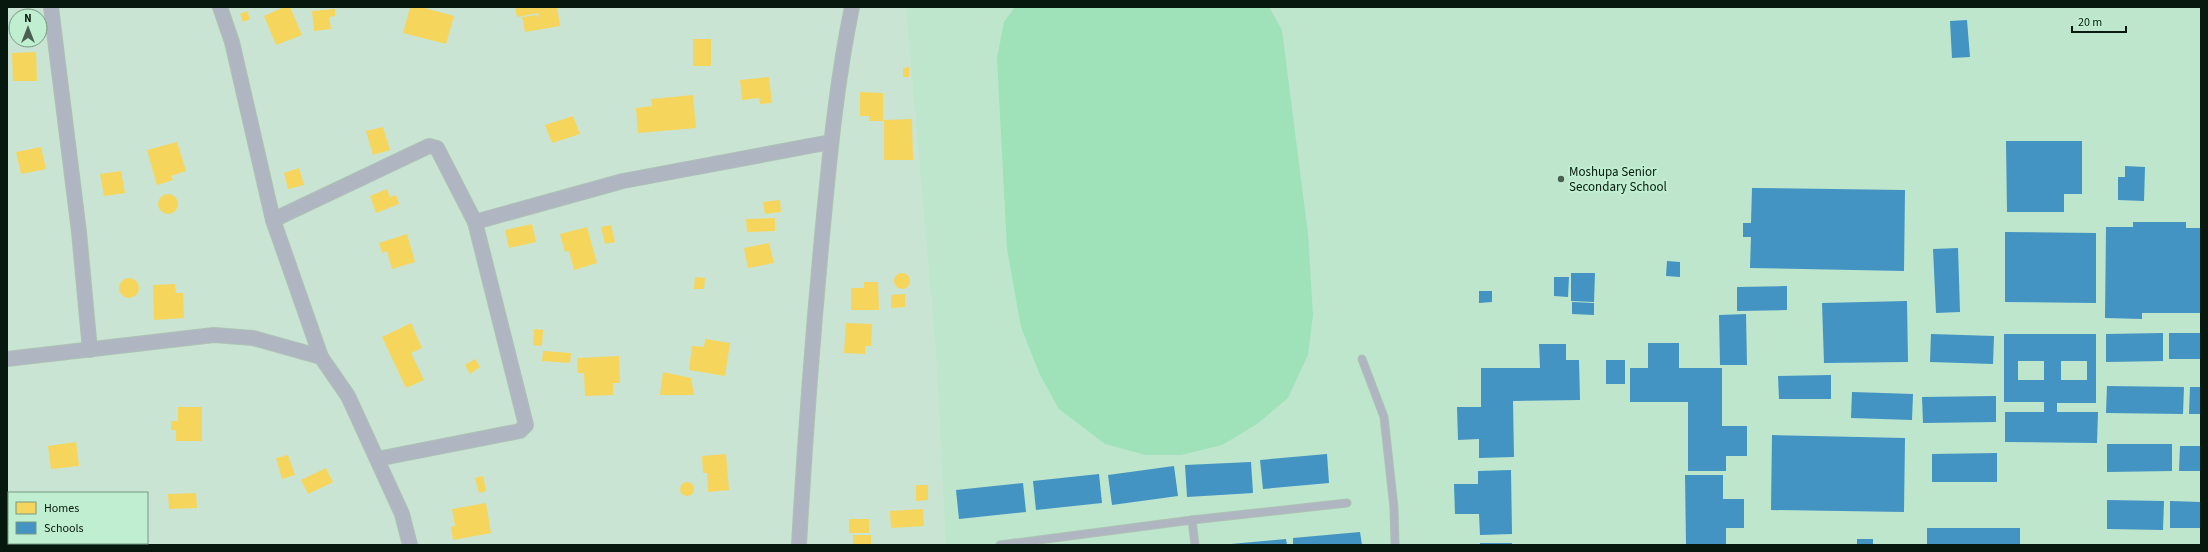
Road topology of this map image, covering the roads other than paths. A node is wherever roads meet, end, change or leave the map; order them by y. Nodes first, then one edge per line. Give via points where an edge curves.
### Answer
1 (51, 7) edge
2 (220, 7) edge
3 (852, 7) edge
4 (832, 142) junction
5 (273, 220) junction
6 (475, 222) junction
7 (90, 350) junction
8 (322, 357) junction
9 (7, 359) edge
10 (1362, 359) dead end
11 (378, 459) junction
12 (1347, 503) dead end
13 (1192, 520) junction
14 (410, 545) edge
15 (799, 545) edge
16 (1000, 545) edge
17 (1195, 545) edge
18 (1395, 545) edge

1 - 7 street via 79,232
2 - 5 street via 232,42
3 - 4 street via 838,87
4 - 6 street via 623,181
4 - 15 street via 809,373
5 - 6 street via 429,146 434,146
5 - 8 street
6 - 11 street via 526,425 524,429
7 - 8 street via 214,335 253,338
7 - 9 street
8 - 11 street via 348,396
10 - 18 lane via 1384,417 1394,508
11 - 14 street via 402,514
12 - 13 lane
13 - 16 lane
13 - 17 lane

